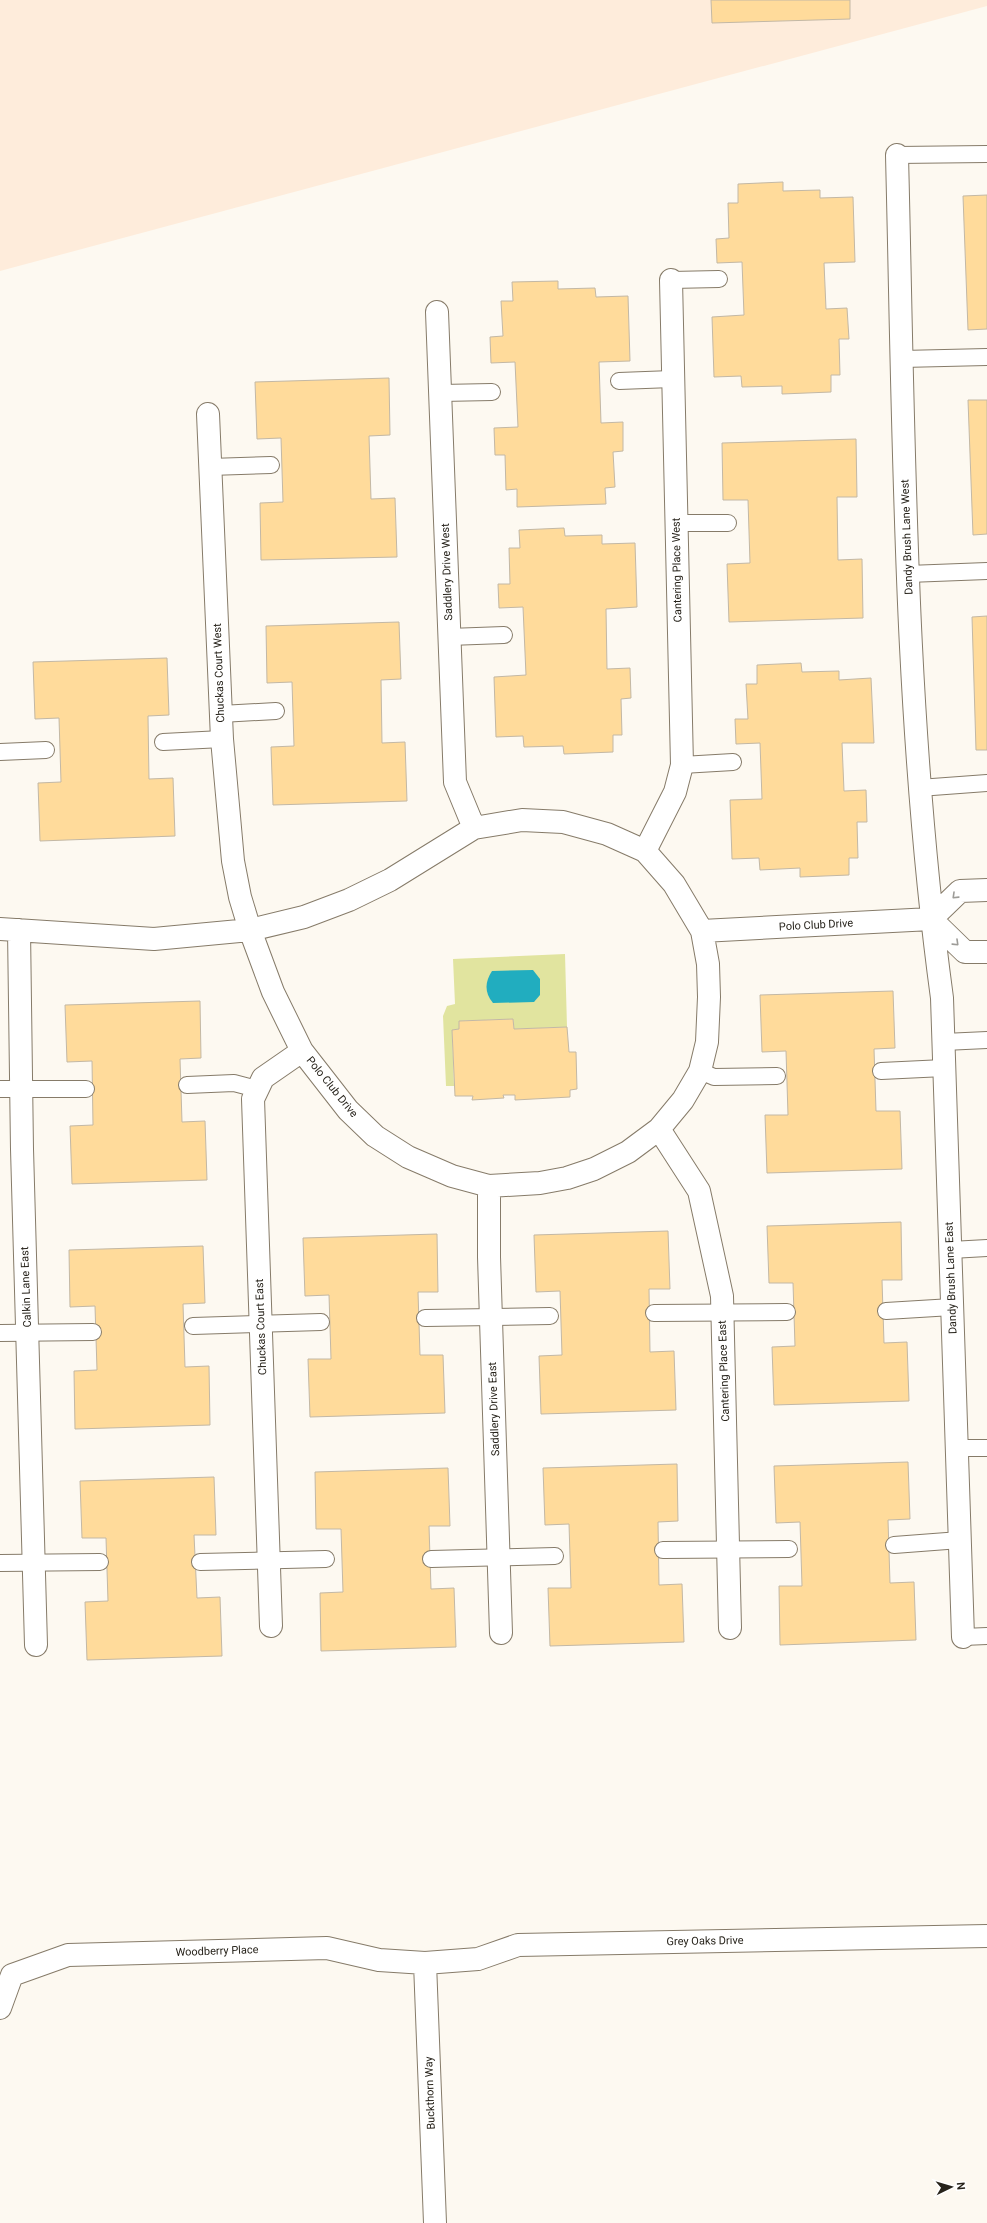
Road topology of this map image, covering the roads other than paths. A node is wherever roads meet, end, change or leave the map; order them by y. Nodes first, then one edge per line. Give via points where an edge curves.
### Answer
1 (987, 154) edge
2 (897, 155) joint
3 (671, 280) joint
4 (719, 280) dead end
5 (437, 312) dead end
6 (987, 357) edge
7 (902, 359) junction
8 (672, 379) junction
9 (619, 380) dead end
10 (492, 392) dead end
11 (440, 393) junction
12 (208, 414) dead end
13 (271, 465) dead end
14 (210, 467) junction
15 (728, 522) dead end
16 (675, 523) junction
17 (987, 571) edge
18 (908, 574) junction
19 (504, 635) dead end
20 (449, 637) junction
21 (276, 711) dead end
22 (221, 714) junction
23 (222, 739) junction
24 (163, 742) dead end
25 (46, 750) dead end
26 (0, 752) edge
27 (733, 762) dead end
28 (682, 765) junction
29 (987, 784) edge
30 (919, 788) junction
31 (474, 828) junction
32 (645, 851) junction
33 (987, 890) edge
34 (931, 919) junction
35 (9, 929) edge
36 (250, 930) junction
37 (702, 931) junction
38 (987, 952) edge
39 (987, 1040) edge
40 (944, 1042) junction
41 (302, 1051) junction
42 (944, 1068) junction
43 (700, 1071) junction
44 (881, 1071) dead end
45 (777, 1076) dead end
46 (187, 1085) dead end
47 (10, 1089) edge
48 (86, 1089) dead end
49 (257, 1090) junction
50 (659, 1129) junction
51 (489, 1186) junction
52 (987, 1248) edge
53 (951, 1250) junction
54 (952, 1307) junction
55 (886, 1311) dead end
56 (787, 1312) dead end
57 (654, 1313) dead end
58 (722, 1313) junction
59 (550, 1316) dead end
60 (491, 1317) junction
61 (425, 1318) dead end
62 (321, 1322) dead end
63 (260, 1324) junction
64 (193, 1326) dead end
65 (27, 1332) junction
66 (93, 1332) dead end
67 (0, 1333) edge
68 (957, 1448) junction
69 (987, 1448) edge
70 (960, 1540) junction
71 (894, 1545) dead end
72 (789, 1549) dead end
73 (663, 1550) dead end
74 (728, 1550) junction
75 (555, 1556) dead end
76 (499, 1557) junction
77 (326, 1559) dead end
78 (430, 1559) dead end
79 (34, 1562) junction
80 (100, 1562) dead end
81 (200, 1562) dead end
82 (269, 1562) junction
83 (0, 1563) edge
84 (270, 1626) dead end
85 (730, 1628) dead end
86 (502, 1633) dead end
87 (987, 1636) edge
88 (963, 1637) joint
89 (36, 1645) dead end
90 (987, 1936) edge
91 (425, 1963) junction
92 (6, 1972) edge
93 (0, 2008) edge
94 (435, 2223) edge

1 - 2 lane
2 - 7 street, Dandy Brush Lane West
3 - 4 lane
3 - 8 street, Cantering Place West
5 - 11 street, Saddlery Drive West
6 - 7 lane
7 - 18 street, Dandy Brush Lane West
8 - 9 lane
8 - 16 street, Cantering Place West
10 - 11 lane
11 - 20 street, Saddlery Drive West
12 - 14 street, Chuckas Court West
13 - 14 lane
14 - 22 street, Chuckas Court West
15 - 16 lane
16 - 28 street, Cantering Place West
17 - 18 lane
18 - 30 street, Dandy Brush Lane West
19 - 20 lane
20 - 31 street, Saddlery Drive West via 455,782
21 - 22 lane
22 - 23 street, Chuckas Court West
23 - 24 lane
23 - 36 street, Chuckas Court West via 233,861
25 - 26 lane
27 - 28 lane
28 - 32 street, Cantering Place West via 675,792
29 - 30 lane
30 - 34 street, Dandy Brush Lane West
31 - 32 street, Polo Club Drive via 522,820 563,822 607,834
31 - 36 street, Polo Club Drive via 390,880 349,900 304,918
32 - 37 street, Polo Club Drive via 674,884
33 -> 34 street via 960,891
34 - 37 street, Polo Club Drive
34 -> 38 street via 965,952
34 - 40 street, Dandy Brush Lane East via 942,998
35 - 36 street, Polo Club Drive via 154,939
35 - 47 street, Calkin Lane East
36 - 41 street, Polo Club Drive via 273,992
37 - 43 street, Polo Club Drive via 708,964 709,996 707,1042
39 - 40 lane
40 - 42 street, Dandy Brush Lane East
41 - 49 street, Chuckas Court East via 263,1078
41 - 51 street, Polo Club Drive via 348,1110 375,1136 408,1157 452,1176
42 - 44 lane
42 - 53 street, Dandy Brush Lane East
43 - 45 lane via 714,1077
43 - 50 street, Polo Club Drive via 683,1100
46 - 49 lane via 234,1083
47 - 48 lane
47 - 65 street, Calkin Lane East
49 - 63 street, Chuckas Court East via 253,1099
50 - 51 street, Polo Club Drive via 628,1152 574,1176 540,1183
50 - 58 street, Cantering Place East via 699,1191 722,1296
51 - 60 street, Saddlery Drive East
52 - 53 lane
53 - 54 street, Dandy Brush Lane East
54 - 55 lane
54 - 68 street, Dandy Brush Lane East
56 - 58 lane
57 - 58 lane
58 - 74 street, Cantering Place East
59 - 60 lane
60 - 61 lane
60 - 76 street, Saddlery Drive East
62 - 63 lane
63 - 64 lane
63 - 82 street, Chuckas Court East
65 - 66 lane
65 - 67 lane
65 - 79 street, Calkin Lane East
68 - 69 lane
68 - 70 street, Dandy Brush Lane East
70 - 71 lane
70 - 88 street, Dandy Brush Lane East
72 - 74 lane
73 - 74 lane
74 - 85 street, Cantering Place East
75 - 76 lane
76 - 78 lane
76 - 86 street, Saddlery Drive East
77 - 82 lane
79 - 80 lane
79 - 83 lane
79 - 89 street, Calkin Lane East
81 - 82 lane
82 - 84 street, Chuckas Court East
87 - 88 lane
90 - 91 street, Grey Oaks Drive via 518,1945 478,1959
91 - 92 street, Woodberry Place via 379,1960 328,1948 68,1955
91 - 94 street, Buckthorn Way
92 - 93 street

